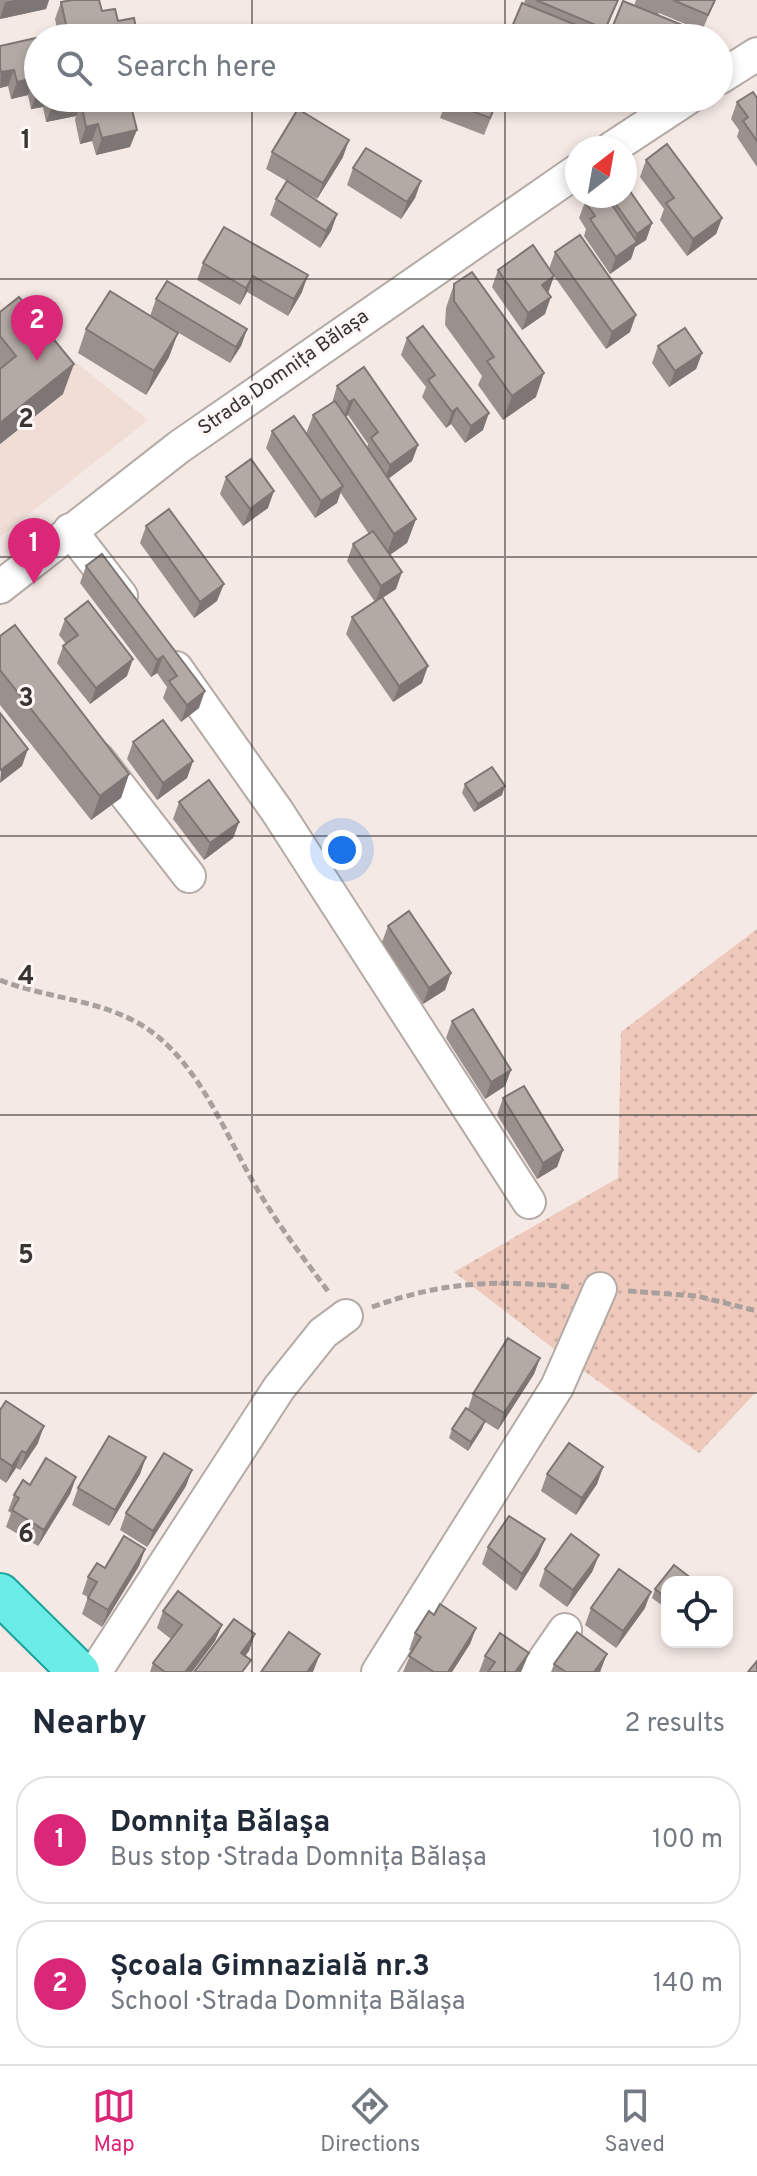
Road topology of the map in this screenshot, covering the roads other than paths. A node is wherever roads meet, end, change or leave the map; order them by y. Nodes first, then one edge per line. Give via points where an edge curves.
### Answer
1 (757, 54) edge
2 (733, 69) edge
3 (667, 112) edge
4 (630, 136) edge
5 (565, 179) edge
6 (70, 530) junction
7 (0, 587) edge
8 (77, 731) edge
9 (189, 876) dead end
10 (529, 1202) dead end
11 (600, 1289) road end
12 (346, 1316) road end
13 (0, 1594) edge
14 (565, 1630) dead end
15 (79, 1672) edge
16 (95, 1672) edge
17 (378, 1672) edge
18 (536, 1672) edge

1 - 2 street
3 - 4 street
5 - 6 street, Strada Domnița Bălașa via 303,359
6 - 7 street, Strada Domnița Bălașa
6 - 10 street via 213,717
8 - 9 street
11 - 17 street via 557,1387
12 - 16 street via 323,1333 279,1388
13 - 15 main road
14 - 18 street

